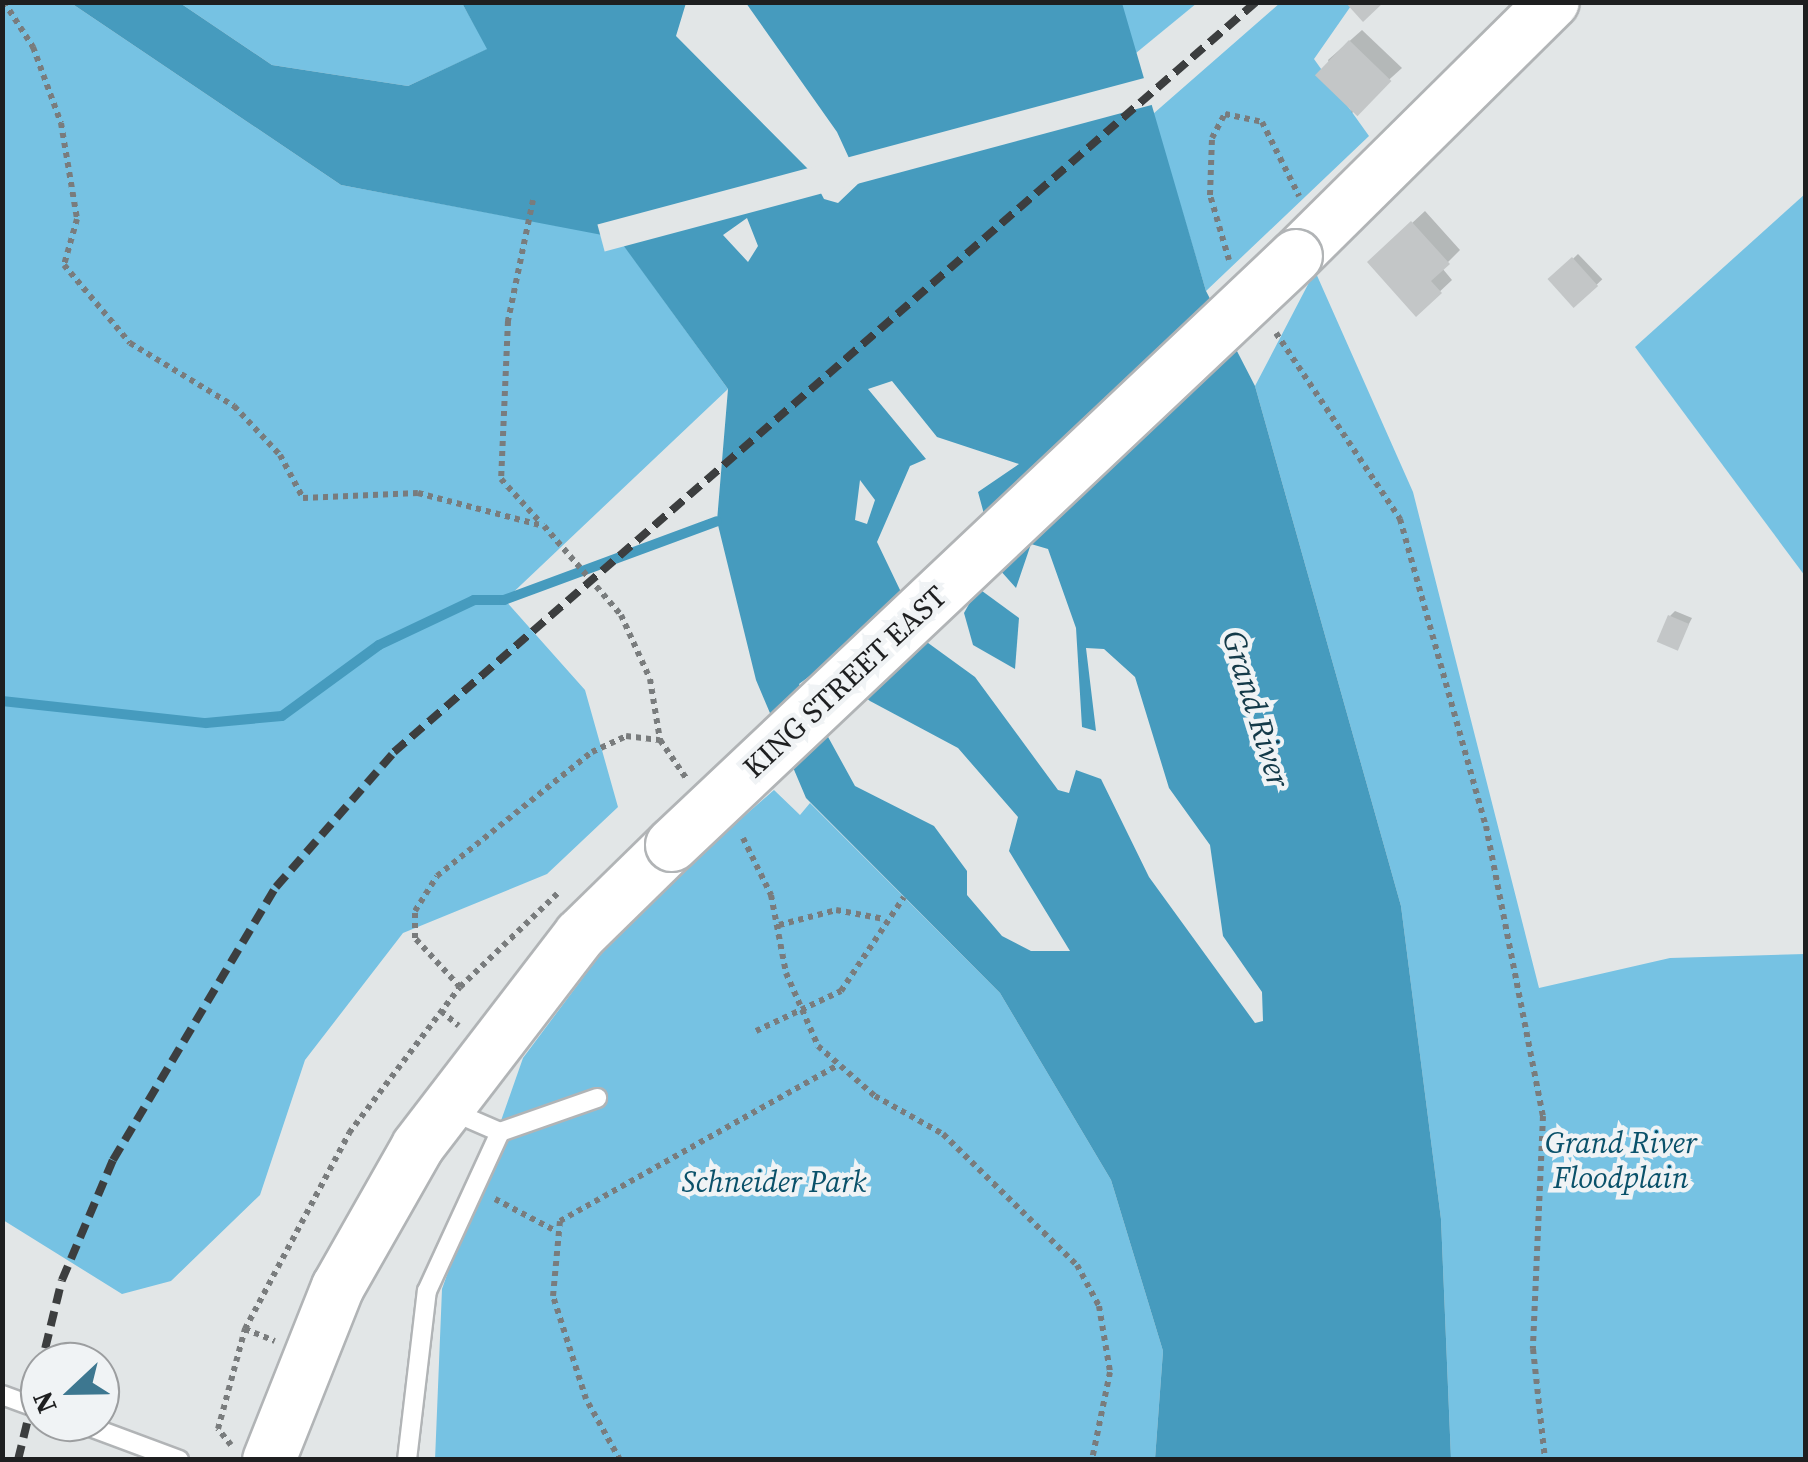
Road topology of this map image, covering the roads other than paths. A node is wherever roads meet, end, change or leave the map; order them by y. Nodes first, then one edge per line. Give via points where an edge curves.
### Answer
1 (1553, 2) edge
2 (597, 1098) dead end
3 (444, 1107) junction
4 (500, 1132) junction
5 (120, 1438) edge
6 (179, 1460) edge
7 (269, 1460) edge
8 (408, 1460) edge

1 - 3 main road, KING STREET EAST, bridge via 1296,256 580,935
2 - 4 lane
3 - 4 lane
3 - 7 main road, KING STREET EAST via 338,1287
4 - 8 lane via 428,1291
5 - 6 lane

